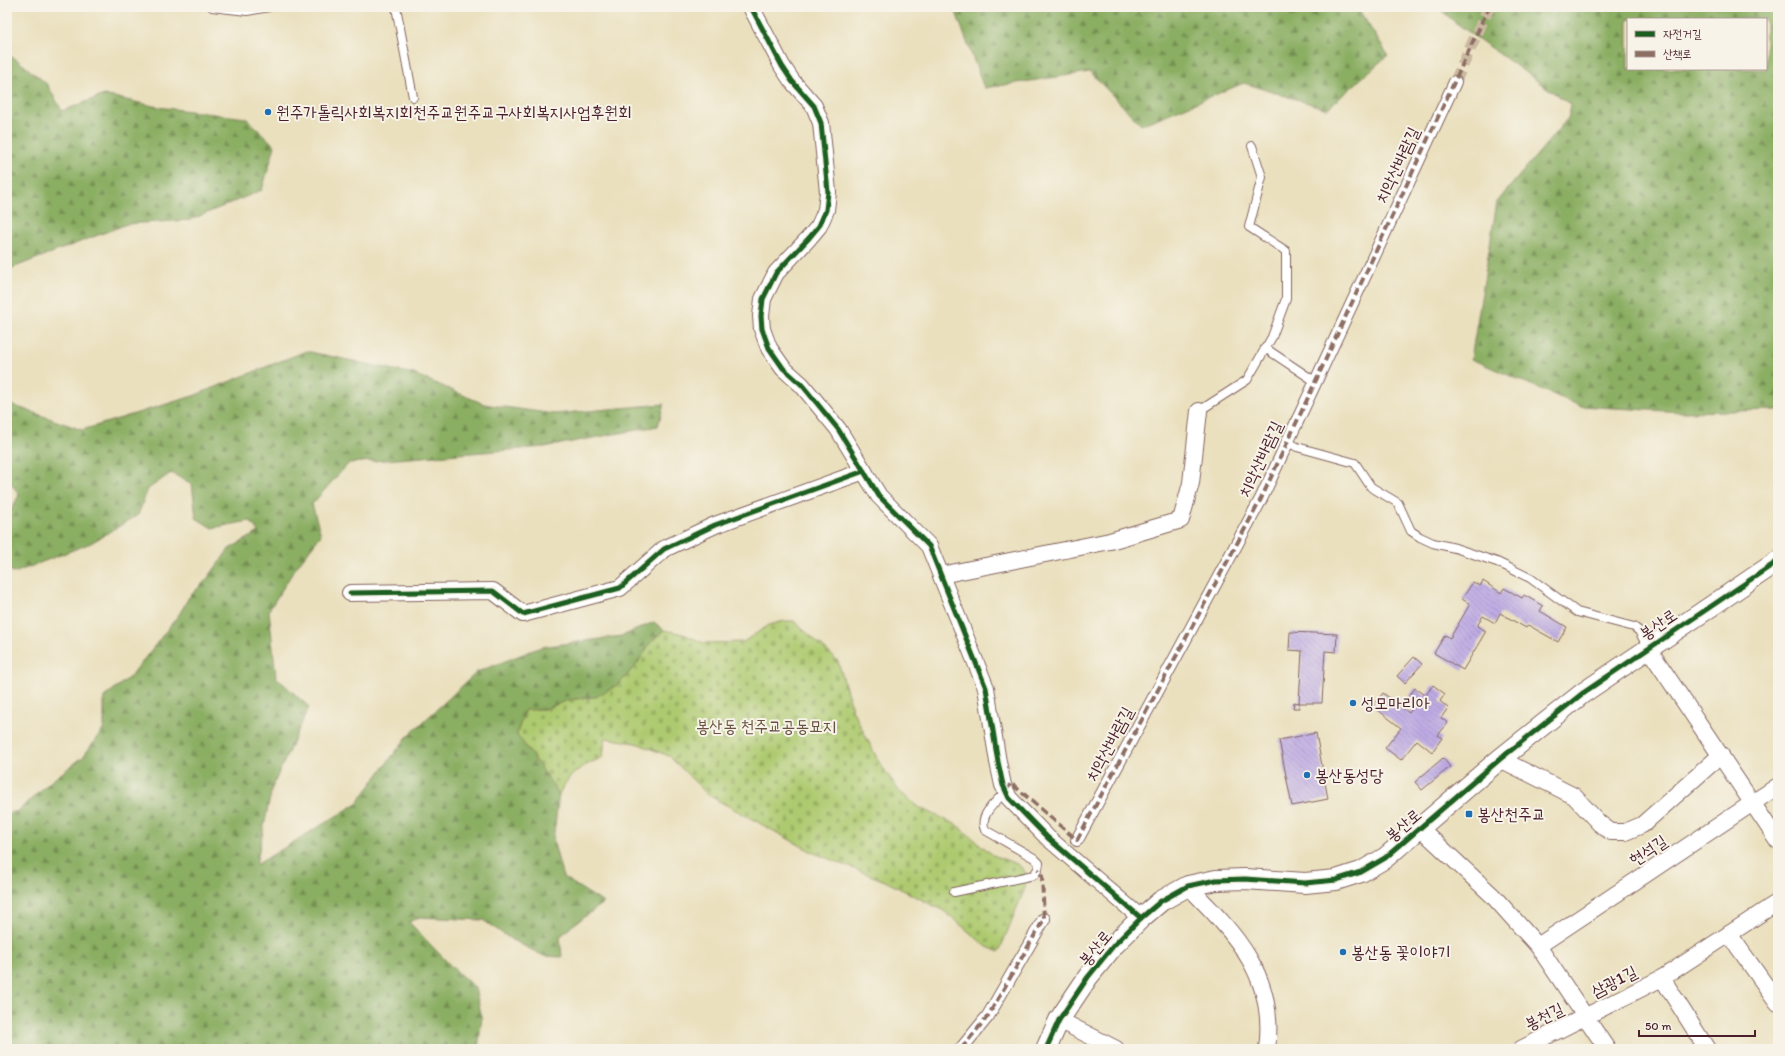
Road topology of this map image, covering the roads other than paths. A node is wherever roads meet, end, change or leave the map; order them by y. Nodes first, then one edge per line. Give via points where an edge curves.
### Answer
1 (212, 7) edge
2 (269, 7) edge
3 (396, 7) edge
4 (751, 7) edge
5 (1455, 82) tunnel mouth
6 (413, 97) dead end
7 (1252, 146) dead end
8 (1265, 348) junction
9 (1316, 382) junction
10 (1199, 411) joint
11 (1288, 442) junction
12 (864, 471) junction
13 (1778, 561) edge
14 (941, 575) junction
15 (350, 593) dead end
16 (1648, 648) junction
17 (1721, 755) junction
18 (1500, 760) junction
19 (1778, 786) edge
20 (1006, 791) junction
21 (1753, 803) junction
22 (1421, 829) junction
23 (1077, 840) dead end
24 (1778, 841) edge
25 (1188, 886) junction
26 (954, 892) dead end
27 (1778, 902) edge
28 (1141, 918) junction
29 (1044, 919) dead end
30 (1729, 934) junction
31 (1538, 946) junction
32 (1662, 978) junction
33 (1778, 1003) edge
34 (1584, 1018) junction
35 (1059, 1020) junction
36 (961, 1049) edge
37 (1046, 1049) edge
38 (1116, 1049) edge
39 (1267, 1049) edge
40 (1521, 1049) edge
41 (1607, 1049) edge
42 (1707, 1049) edge

1 - 2 lane via 247,11
3 - 6 lane
4 - 12 street via 782,66 814,106 821,123 828,192 826,210 819,226 776,273 767,289 761,310 762,329 769,348 783,368 802,385 838,429
5 - 9 street, 치악산바람길
7 - 8 lane via 1262,177 1249,227 1286,251 1286,298 1272,337
8 - 9 lane
8 - 10 lane via 1247,380
9 - 11 street, 치악산바람길
10 - 14 street via 1191,484 1181,520 1110,541
11 - 16 lane via 1297,447 1355,463 1371,487 1398,503 1411,531 1420,537 1497,562 1530,578 1577,612 1634,627
11 - 23 street, 치악산바람길 via 1261,499
12 - 14 street via 879,496 929,546
12 - 15 street via 715,525 664,549 620,588 523,614 493,591
13 - 16 street, 봉산로
14 - 20 street via 986,688 998,762
16 - 17 street
16 - 18 street, 봉산로 via 1583,693
17 - 18 street via 1642,825 1625,832 1611,832 1574,796
17 - 21 street
18 - 22 street, 봉산로
19 - 21 street, 현석길
20 - 26 lane via 984,817 983,826 985,830 1034,858 1039,863 1038,869 1034,875
20 - 28 street via 1009,798 1048,838
21 - 24 street
21 - 31 street, 현석길
22 - 25 street, 봉산로 via 1385,858 1361,872 1336,880 1305,883 1245,879
22 - 31 street, 봉산로 via 1493,896
25 - 28 street, 봉산로 via 1161,901
25 - 39 street via 1226,924 1248,953 1260,978 1267,1007
27 - 30 street, 삼광1길
28 - 35 street, 봉산로 via 1114,945 1088,977
29 - 36 street via 988,1016
30 - 32 street, 삼광1길
30 - 33 street
31 - 34 street, 봉산로
32 - 34 street, 삼광1길
32 - 42 street, 삼광1길
34 - 40 street, 봉천길
34 - 41 street, 봉산로
35 - 37 street, 봉산로
35 - 38 street

